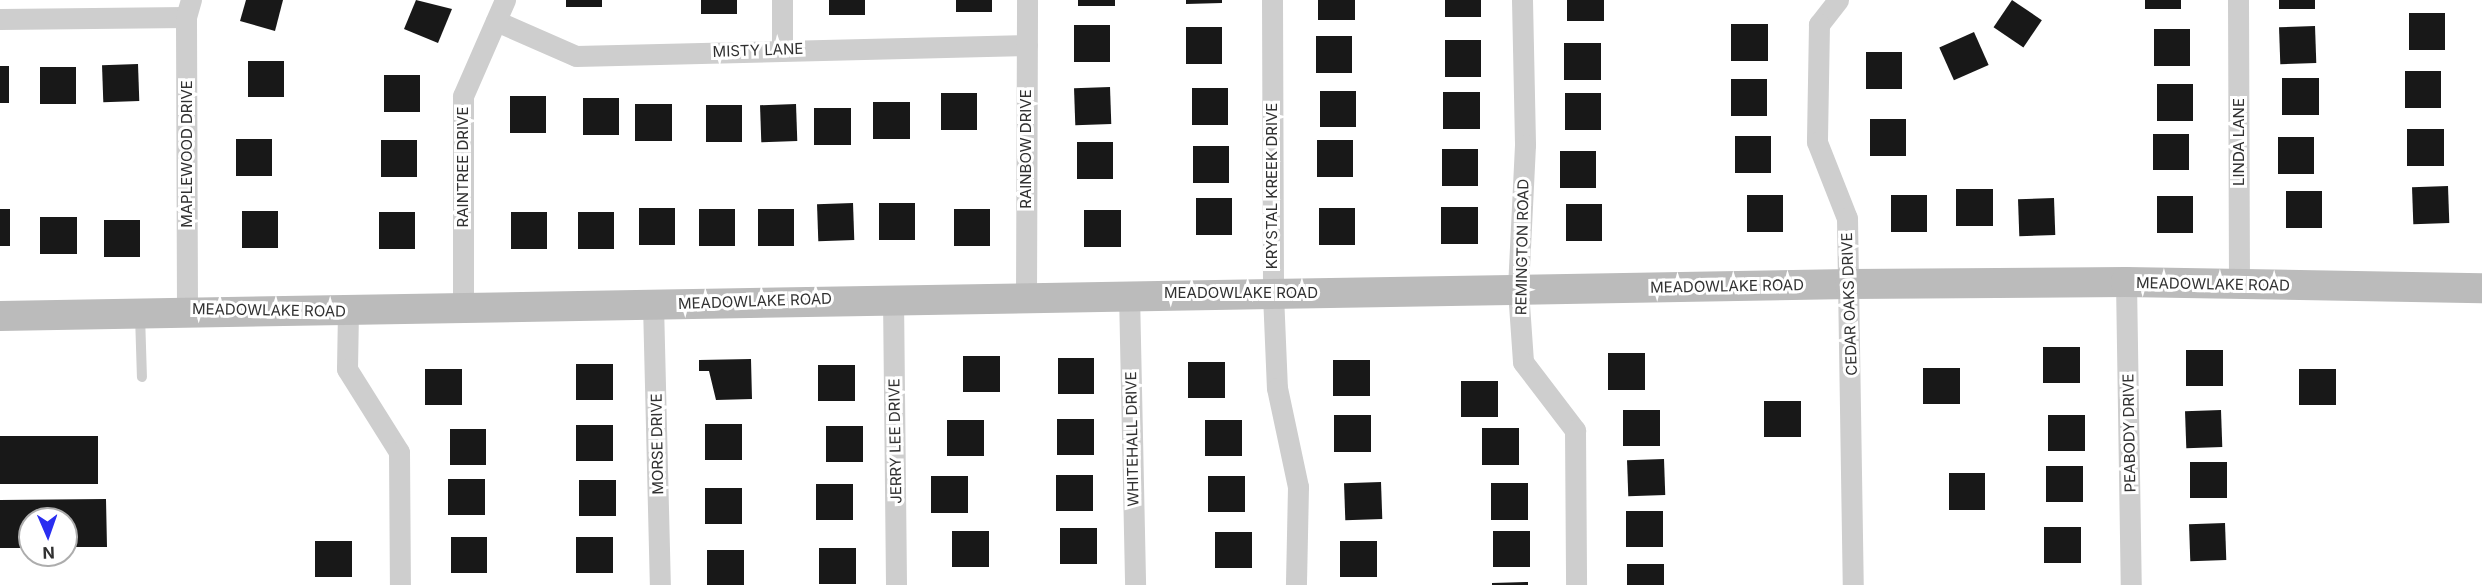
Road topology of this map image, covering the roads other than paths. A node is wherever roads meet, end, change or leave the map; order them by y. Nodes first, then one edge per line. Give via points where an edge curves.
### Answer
1 (505, 0) edge
2 (782, 0) edge
3 (1027, 0) edge
4 (1272, 0) edge
5 (1521, 0) edge
6 (1838, 0) edge
7 (2238, 0) edge
8 (189, 9) edge
9 (0, 19) edge
10 (496, 21) junction
11 (1027, 45) junction
12 (782, 49) junction
13 (2127, 282) junction
14 (1850, 284) junction
15 (2240, 285) junction
16 (2482, 288) edge
17 (1518, 290) junction
18 (1129, 294) junction
19 (1272, 294) junction
20 (893, 297) junction
21 (1026, 297) junction
22 (653, 304) junction
23 (463, 308) junction
24 (187, 309) junction
25 (140, 311) junction
26 (348, 312) junction
27 (0, 316) edge
28 (142, 377) dead end
29 (400, 585) edge
30 (660, 585) edge
31 (896, 585) edge
32 (1135, 585) edge
33 (1296, 585) edge
34 (1576, 585) edge
35 (1853, 585) edge
36 (2131, 585) edge

1 - 10 street, RAINTREE DRIVE
2 - 12 street
3 - 11 street, RAINBOW DRIVE
4 - 19 street, KRYSTAL KREEK DRIVE
5 - 17 street, REMINGTON ROAD via 1525,145
6 - 14 street, CEDAR OAKS DRIVE via 1819,24 1817,142 1846,218
7 - 15 street, LINDA LANE
8 - 9 street
8 - 24 street, MAPLEWOOD DRIVE
10 - 12 street, MISTY LANE via 576,56
10 - 23 street, RAINTREE DRIVE via 463,96
11 - 12 street, MISTY LANE
11 - 21 street, RAINBOW DRIVE
13 - 14 street, MEADOWLAKE ROAD
13 - 15 street, MEADOWLAKE ROAD
13 - 36 street, PEABODY DRIVE
14 - 17 street, MEADOWLAKE ROAD
14 - 35 street, CEDAR OAKS DRIVE
15 - 16 street, MEADOWLAKE ROAD
17 - 19 street, MEADOWLAKE ROAD
17 - 34 street, REMINGTON ROAD via 1523,362 1575,430
18 - 19 street, MEADOWLAKE ROAD
18 - 21 street, MEADOWLAKE ROAD
18 - 32 street, WHITEHALL DRIVE
19 - 33 street, KRYSTAL KREEK DRIVE via 1276,388 1298,487
20 - 21 street, MEADOWLAKE ROAD
20 - 22 street, MEADOWLAKE ROAD
20 - 31 street, JERRY LEE DRIVE
22 - 23 street, MEADOWLAKE ROAD
22 - 30 street, MORSE DRIVE
23 - 26 street, MEADOWLAKE ROAD
24 - 25 street, MEADOWLAKE ROAD
24 - 26 street, MEADOWLAKE ROAD
25 - 27 street, MEADOWLAKE ROAD
25 - 28 lane
26 - 29 street via 347,369 399,452

